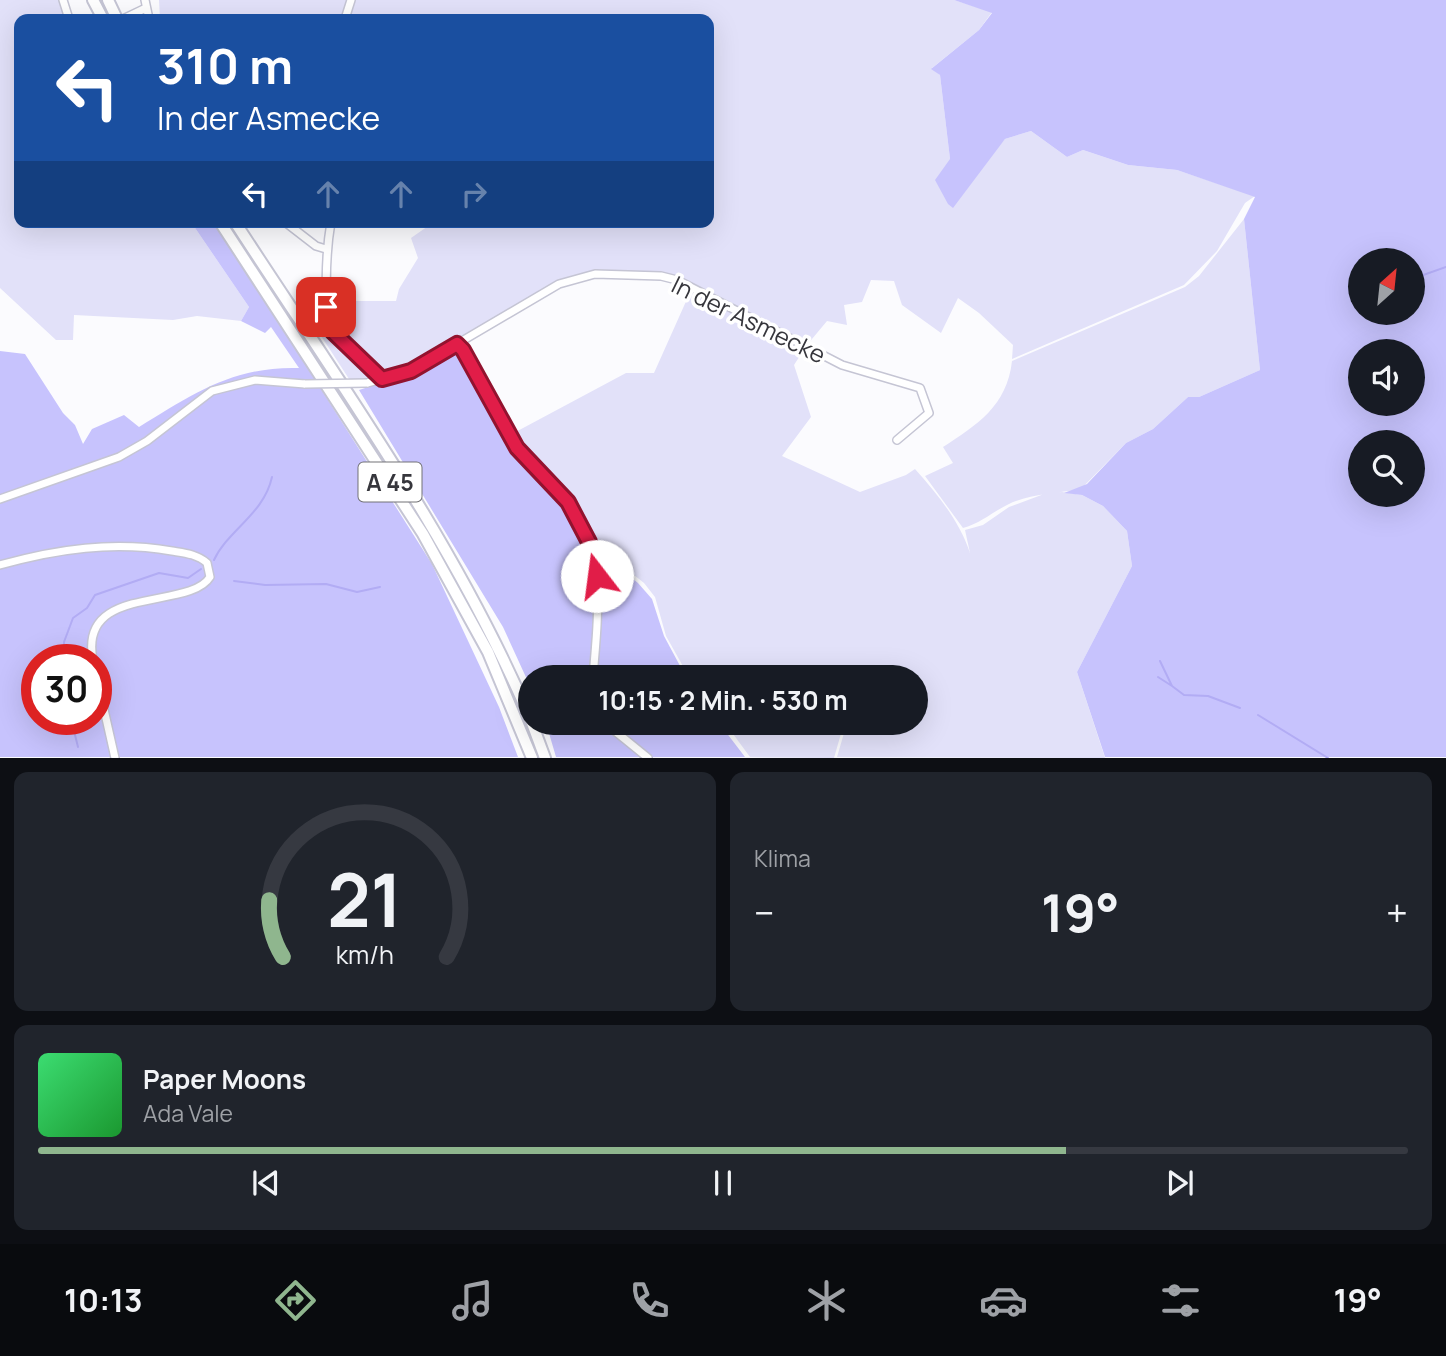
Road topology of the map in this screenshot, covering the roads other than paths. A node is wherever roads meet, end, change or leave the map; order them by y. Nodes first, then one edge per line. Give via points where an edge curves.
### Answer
1 (224, 228) edge
2 (239, 228) edge
3 (293, 228) edge
4 (330, 228) edge
5 (326, 249) junction
6 (457, 344) junction
7 (382, 379) junction
8 (897, 440) dead end
9 (0, 499) edge
10 (0, 565) edge
11 (93, 644) edge
12 (594, 665) edge
13 (518, 689) edge
14 (110, 735) edge
15 (537, 735) edge
16 (620, 735) edge
17 (115, 758) edge
18 (532, 758) edge
19 (545, 758) edge
20 (648, 758) edge

1 - 18 highway, A 45 via 423,534 488,652
2 - 13 highway, A 45 via 450,555
3 - 5 street
4 - 5 street
5 - 7 street via 330,326
6 - 7 street, In der Asmecke via 411,371
6 - 8 street, In der Asmecke via 559,284 595,274 661,276 694,286 842,365 920,388 929,414
6 - 12 street via 472,363 509,436 568,502 589,542 600,601
7 - 9 street, In der Asmecke, bridge via 336,386 255,380 212,391 119,457
10 - 11 street via 102,545 145,547 204,561 210,573 201,586 131,604 103,620 93,634
14 - 17 street
15 - 19 highway, A 45
16 - 20 street

